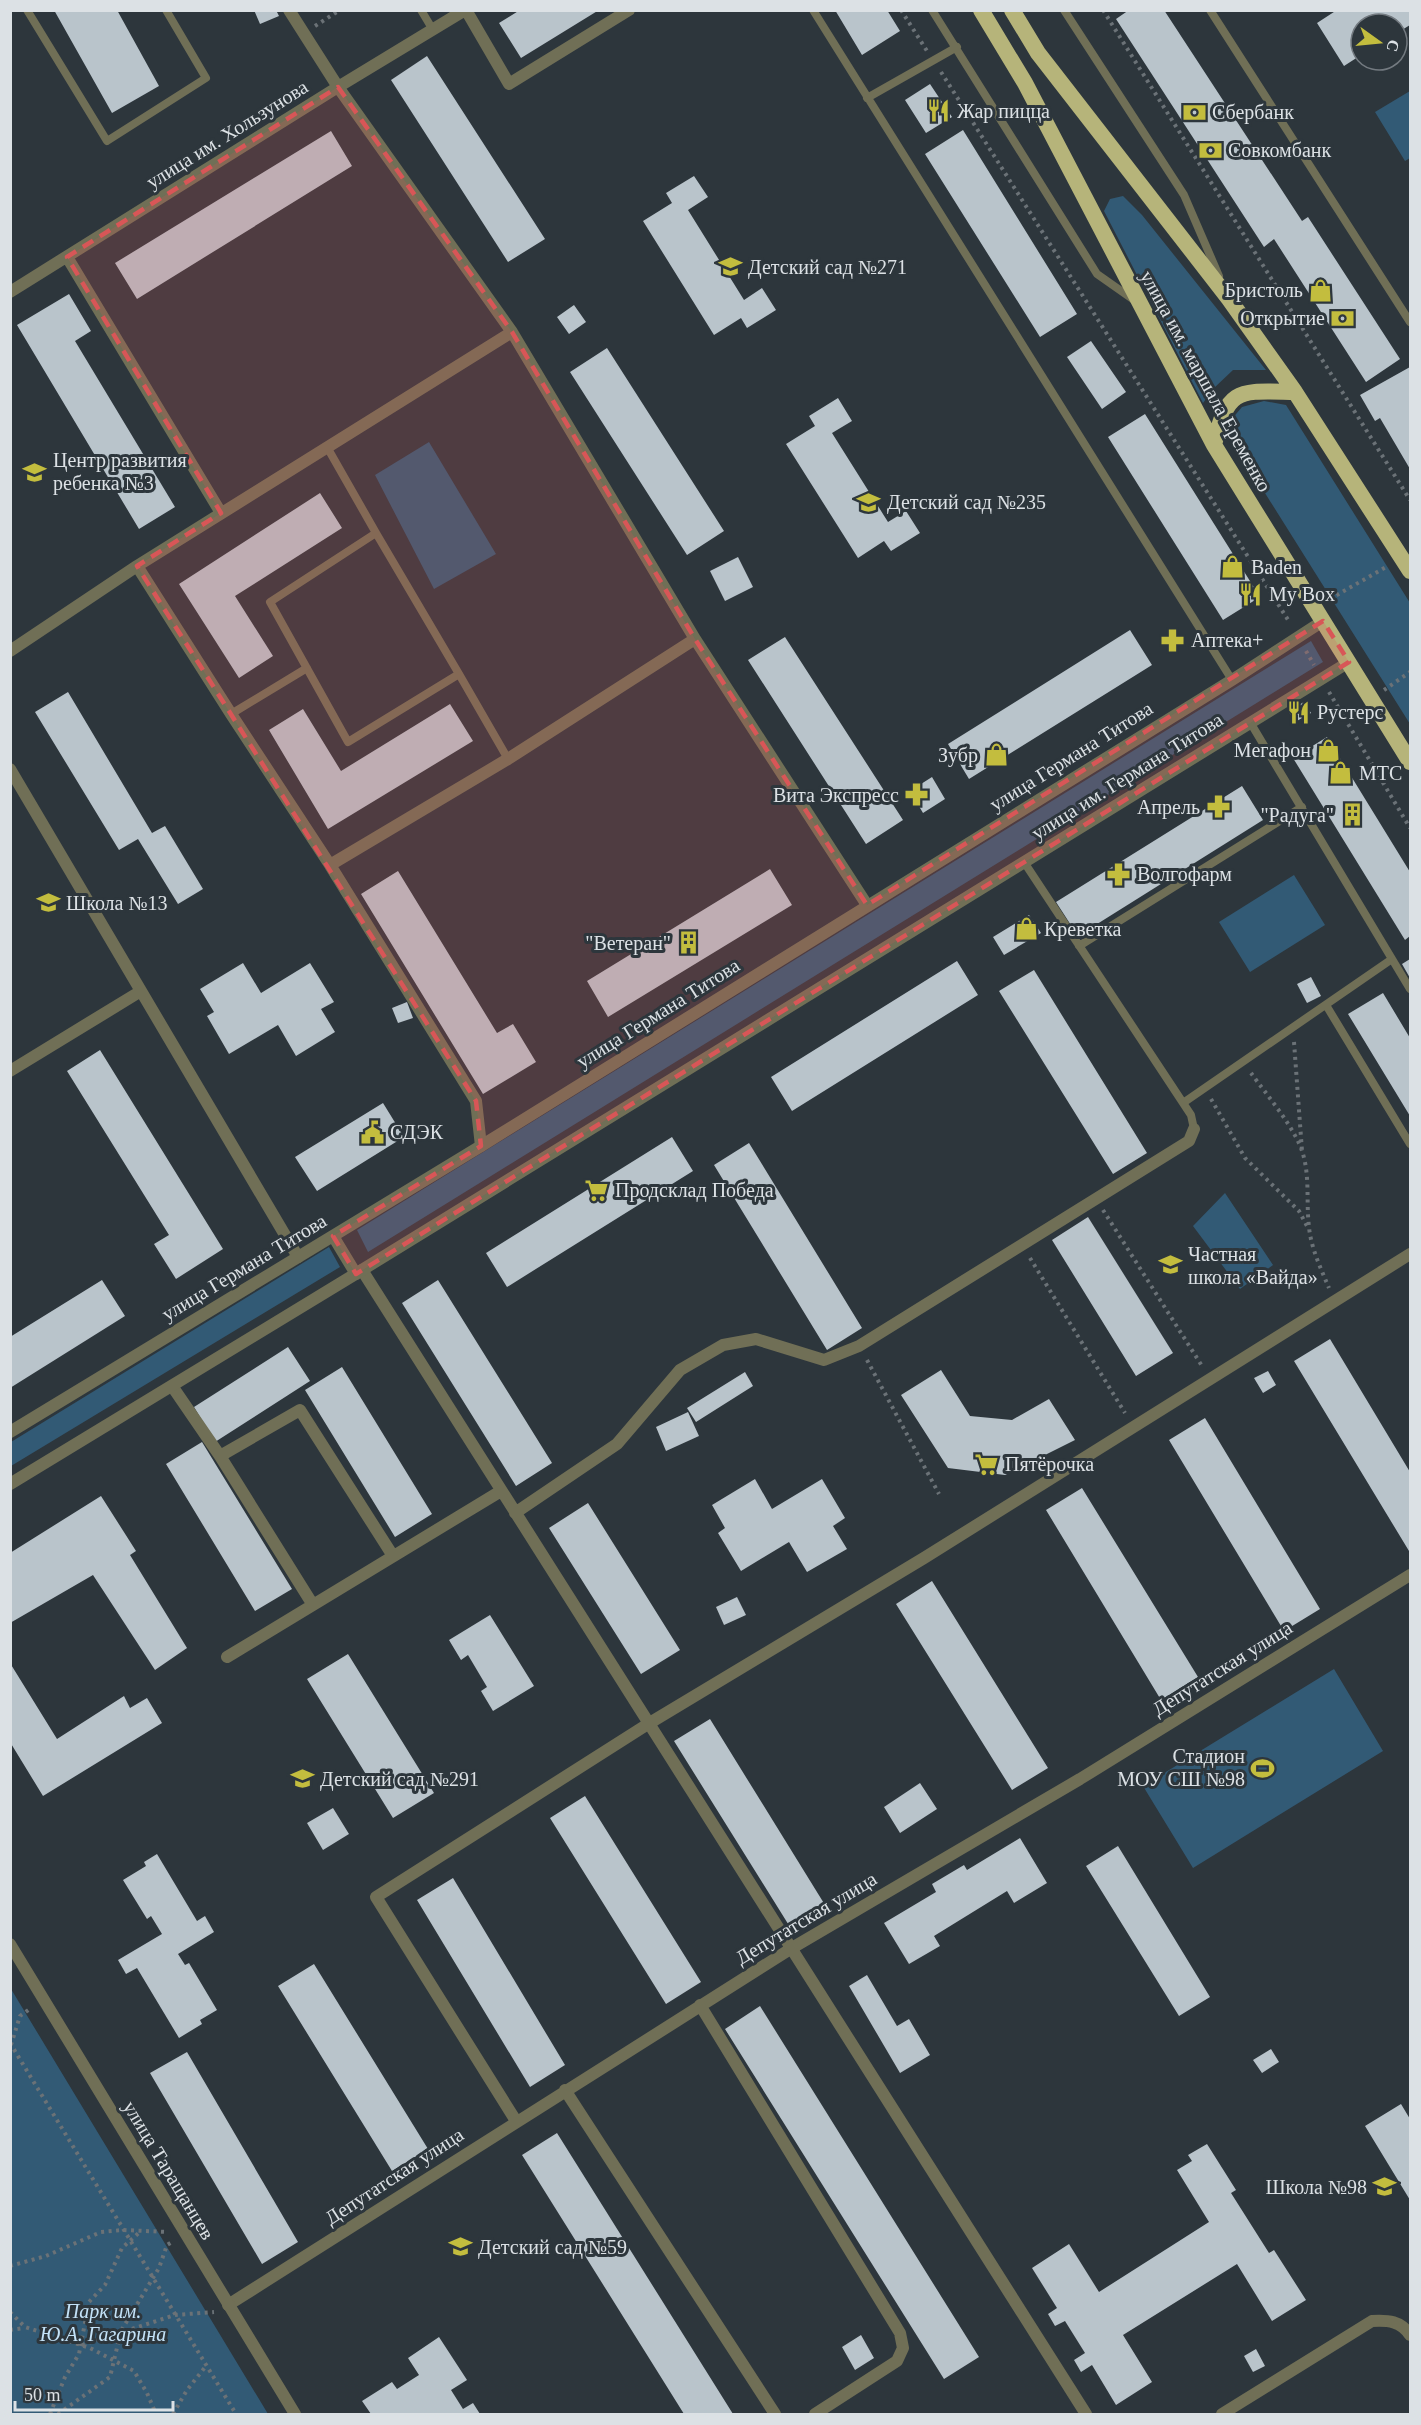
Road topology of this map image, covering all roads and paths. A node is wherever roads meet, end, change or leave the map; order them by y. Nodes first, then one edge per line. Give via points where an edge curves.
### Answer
1 (27, 10) edge
2 (166, 10) edge
3 (289, 10) edge
4 (340, 10) edge
5 (421, 10) edge
6 (466, 10) edge
7 (629, 10) edge
8 (813, 10) edge
9 (901, 10) edge
10 (932, 10) edge
11 (981, 10) edge
12 (1012, 10) edge
13 (1064, 10) edge
14 (1103, 10) edge
15 (1210, 10) edge
16 (432, 30) junction
17 (304, 33) junction
18 (957, 47) junction
19 (934, 60) junction
20 (338, 87) junction
21 (867, 98) junction
22 (67, 257) junction
23 (10, 292) edge
24 (1229, 299) junction
25 (1138, 303) junction
26 (1410, 322) edge
27 (512, 332) junction
28 (1295, 392) junction
29 (1214, 445) junction
30 (327, 447) junction
31 (1410, 500) edge
32 (221, 513) junction
33 (376, 532) junction
34 (1406, 565) edge
35 (136, 566) junction
36 (1319, 614) junction
37 (1289, 622) junction
38 (1298, 637) junction
39 (695, 639) junction
40 (10, 651) edge
41 (1349, 662) junction
42 (307, 668) junction
43 (459, 674) junction
44 (1321, 678) junction
45 (1232, 680) junction
46 (231, 714) junction
47 (1250, 722) junction
48 (508, 759) junction
49 (1410, 762) edge
50 (10, 769) edge
51 (1302, 807) junction
52 (1410, 828) edge
53 (1024, 862) junction
54 (330, 865) junction
55 (867, 905) junction
56 (1079, 946) junction
57 (1392, 959) junction
58 (1410, 989) edge
59 (141, 991) junction
60 (1326, 1005) junction
61 (1293, 1028) junction
62 (1243, 1062) junction
63 (10, 1071) edge
64 (1205, 1089) junction
65 (1183, 1103) junction
66 (1194, 1129) joint
67 (1410, 1144) edge
68 (481, 1146) junction
69 (1302, 1152) junction
70 (1096, 1199) junction
71 (1309, 1229) junction
72 (333, 1236) junction
73 (1022, 1245) junction
74 (1410, 1254) edge
75 (297, 1257) junction
76 (359, 1272) junction
77 (1330, 1289) dead end
78 (859, 1346) junction
79 (1211, 1379) junction
80 (172, 1386) junction
81 (1125, 1413) dead end
82 (10, 1432) edge
83 (220, 1456) junction
84 (10, 1484) edge
85 (501, 1491) junction
86 (939, 1494) dead end
87 (515, 1513) junction
88 (393, 1556) junction
89 (1410, 1575) edge
90 (313, 1605) junction
91 (227, 1657) dead end
92 (648, 1724) junction
93 (10, 1944) edge
94 (792, 1948) junction
95 (44, 2000) junction
96 (700, 2005) junction
97 (11, 2045) edge
98 (565, 2090) junction
99 (516, 2121) junction
100 (123, 2230) junction
101 (141, 2231) junction
102 (185, 2233) junction
103 (129, 2240) junction
104 (10, 2266) edge
105 (153, 2278) junction
106 (228, 2305) junction
107 (10, 2312) edge
108 (175, 2315) junction
109 (25, 2327) junction
110 (10, 2330) edge
111 (121, 2331) junction
112 (1410, 2335) edge
113 (81, 2345) junction
114 (114, 2360) junction
115 (206, 2366) junction
116 (50, 2415) edge
117 (58, 2415) edge
118 (156, 2415) edge
119 (173, 2415) edge
120 (236, 2415) edge
121 (295, 2415) edge
122 (775, 2415) edge
123 (815, 2415) edge
124 (1086, 2415) edge
125 (1222, 2415) edge

1 - 2 lane via 107,141 206,78
3 - 17 street
4 - 17 path
5 - 16 lane
6 - 7 street via 509,84
6 - 16 street, улица им. Хользунова
8 - 21 lane
9 - 19 path
10 - 18 lane
11 - 25 highway, улица им. маршала Еременко via 1025,83
12 - 24 highway via 1038,53
13 - 24 lane via 1184,195
14 - 31 path
15 - 26 lane
16 - 20 street, улица им. Хользунова
17 - 20 street
18 - 19 lane
18 - 25 lane via 1097,274
19 - 21 lane
19 - 37 path
20 - 22 street, улица им. Хользунова
20 - 27 street
21 - 45 lane
22 - 23 street, улица им. Хользунова
22 - 32 street
24 - 28 highway
25 - 29 highway, улица им. маршала Еременко
27 - 30 street
27 - 39 street
28 - 29 highway via 1254,391 1233,398 1221,416
28 - 34 highway
29 - 36 highway, улица им. маршала Еременко
30 - 32 street
30 - 33 lane
32 - 35 street
33 - 42 lane via 270,602
33 - 43 lane
34 - 36 path
35 - 40 street
35 - 46 street
36 - 37 path
36 - 38 street, улица Германа Титова
36 - 41 highway, улица им. маршала Еременко
37 - 38 path
38 - 44 path
38 - 45 street, улица Германа Титова
39 - 48 street
39 - 55 street
41 - 44 street
41 - 49 highway, улица им. маршала Еременко
42 - 43 lane via 348,742
42 - 46 lane
43 - 48 lane
44 - 47 street
44 - 52 path
45 - 55 street, улица Германа Титова
46 - 54 street
47 - 51 lane
47 - 53 street, улица им. Германа Титова
48 - 54 street
50 - 59 street
51 - 56 lane
51 - 57 lane
53 - 56 lane
53 - 76 street
54 - 68 street via 476,1101
55 - 68 street, улица Германа Титова
56 - 65 lane
57 - 58 lane
57 - 60 lane
59 - 63 street
59 - 75 street
60 - 61 lane
60 - 67 lane
61 - 62 lane
61 - 69 path
62 - 64 lane
62 - 69 path
64 - 65 lane
64 - 71 path via 1245,1158 1299,1212
65 - 66 lane
66 - 70 street via 1188,1141
68 - 72 street, улица Германа Титова
69 - 71 path via 1308,1183
70 - 73 street
70 - 79 path
71 - 77 path
72 - 75 street, улица Германа Титова
72 - 76 street
73 - 78 street
73 - 81 path
74 - 79 street
75 - 82 street, улица Германа Титова
76 - 80 street
76 - 85 street
78 - 86 path
78 - 87 street via 824,1360 756,1339 723,1345 680,1370 617,1444
79 - 92 street
80 - 83 street
80 - 84 street
83 - 88 street via 300,1410
83 - 90 street
85 - 87 street
85 - 88 street
87 - 92 street
88 - 90 street
89 - 94 street, Депутатская улица via 1080,1779
90 - 91 street
92 - 94 street
92 - 99 street via 376,1897
93 - 95 street, улица Таращанцев
94 - 96 street, Депутатская улица
94 - 124 street
95 - 97 path via 20,2016
95 - 102 street, улица Таращанцев
96 - 98 street, Депутатская улица
96 - 123 street via 900,2333 903,2348 897,2361
97 - 100 path
98 - 99 street, Депутатская улица
98 - 122 street
99 - 106 street, Депутатская улица
100 - 101 path
100 - 103 path
100 - 104 path via 101,2232 46,2256
101 - 102 path
101 - 103 path
102 - 105 path via 167,2245
102 - 106 street, улица Таращанцев
103 - 105 path
103 - 113 path via 105,2285 89,2302
105 - 108 path
105 - 111 path
106 - 108 path via 217,2311
106 - 121 street, улица Таращанцев
107 - 109 path
108 - 111 path
108 - 115 path
109 - 110 path
109 - 113 path
111 - 113 path
111 - 114 path
112 - 125 street via 1406,2328 1389,2320 1372,2321
113 - 114 path
113 - 116 path
114 - 117 path via 110,2377
114 - 118 path via 134,2371
115 - 119 path
115 - 120 path

